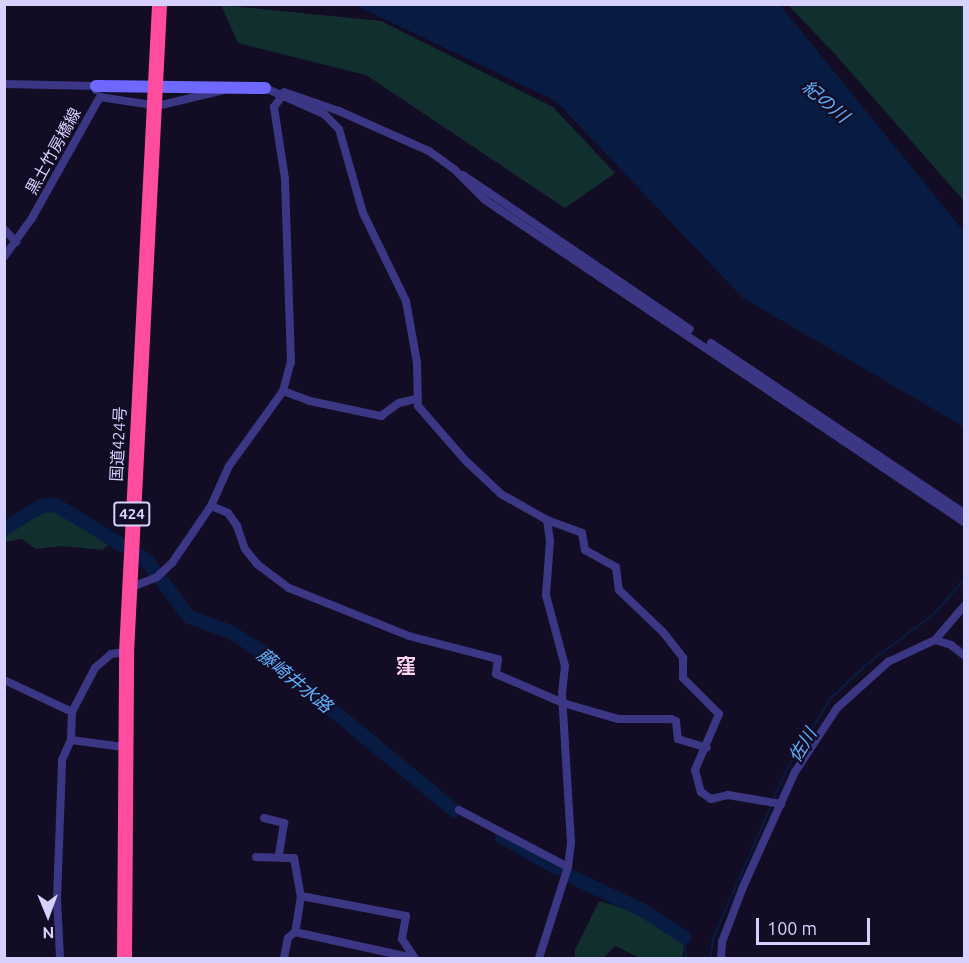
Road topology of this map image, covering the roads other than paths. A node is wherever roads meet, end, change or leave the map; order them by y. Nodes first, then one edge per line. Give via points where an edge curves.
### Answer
1 (159, 4) edge
2 (155, 78) junction
3 (4, 84) edge
4 (230, 86) junction
5 (265, 88) junction
6 (98, 91) junction
7 (282, 96) junction
8 (146, 104) dead end
9 (161, 105) dead end
10 (455, 170) junction
11 (5, 228) edge
12 (16, 242) junction
13 (4, 257) edge
14 (283, 391) junction
15 (417, 399) junction
16 (211, 506) junction
17 (964, 513) edge
18 (547, 520) junction
19 (964, 522) edge
20 (129, 588) junction
21 (964, 606) edge
22 (935, 640) junction
23 (126, 652) junction
24 (964, 655) edge
25 (4, 680) edge
26 (563, 704) junction
27 (72, 712) junction
28 (71, 740) junction
29 (124, 747) junction
30 (707, 748) junction
31 (780, 804) junction
32 (459, 810) dead end
33 (264, 818) dead end
34 (279, 856) junction
35 (256, 857) dead end
36 (568, 867) junction
37 (301, 896) junction
38 (295, 932) junction
39 (60, 958) edge
40 (124, 958) edge
41 (284, 958) edge
42 (414, 958) edge
43 (539, 958) edge
44 (720, 958) edge

1 - 2 highway, 国道424号 / 424
2 - 4 street
2 - 6 street
2 - 20 highway, 国道424号 / 424
3 - 6 street
4 - 5 street
4 - 9 street via 204,98
5 - 7 street
5 - 10 street via 349,115 429,151
6 - 8 street, 黒土竹房橋線
6 - 12 street, 黒土竹房橋線
7 - 14 street via 274,107 285,179 291,362
7 - 15 street via 333,119 339,129 359,204 406,301 417,363
10 - 17 street
10 - 19 street via 485,200
11 - 12 street
12 - 13 street, 黒土竹房橋線
14 - 15 street via 310,401 381,416 399,404
14 - 16 street via 229,466
15 - 18 street via 418,406 466,461 501,494
16 - 20 street via 159,575
16 - 26 street via 228,513 245,549 257,564 289,588 409,636 498,658 496,674
18 - 26 street via 550,541 546,595 563,650
18 - 30 street via 582,533 585,550 616,567 619,590 683,658 683,678 719,714
20 - 23 highway, 国道424号 / 424
21 - 22 street
22 - 24 street
22 - 31 street via 888,662 857,686 837,708 795,772
23 - 27 street via 111,654 95,668
23 - 29 highway, 国道424号 / 424
25 - 27 street
26 - 30 street via 618,719 671,719 676,721 681,741
26 - 36 street via 571,842
27 - 28 street
28 - 29 street
28 - 39 street via 65,746 62,772 57,899
29 - 40 highway, 国道424号 / 424
30 - 31 street via 695,770 697,786 707,798 728,795
31 - 44 street via 743,887 722,942
32 - 36 street
33 - 34 street via 284,823
34 - 35 street
34 - 37 street via 294,858
36 - 43 street
37 - 38 street
37 - 42 street via 406,916 402,939
38 - 41 street via 288,938
38 - 42 street

